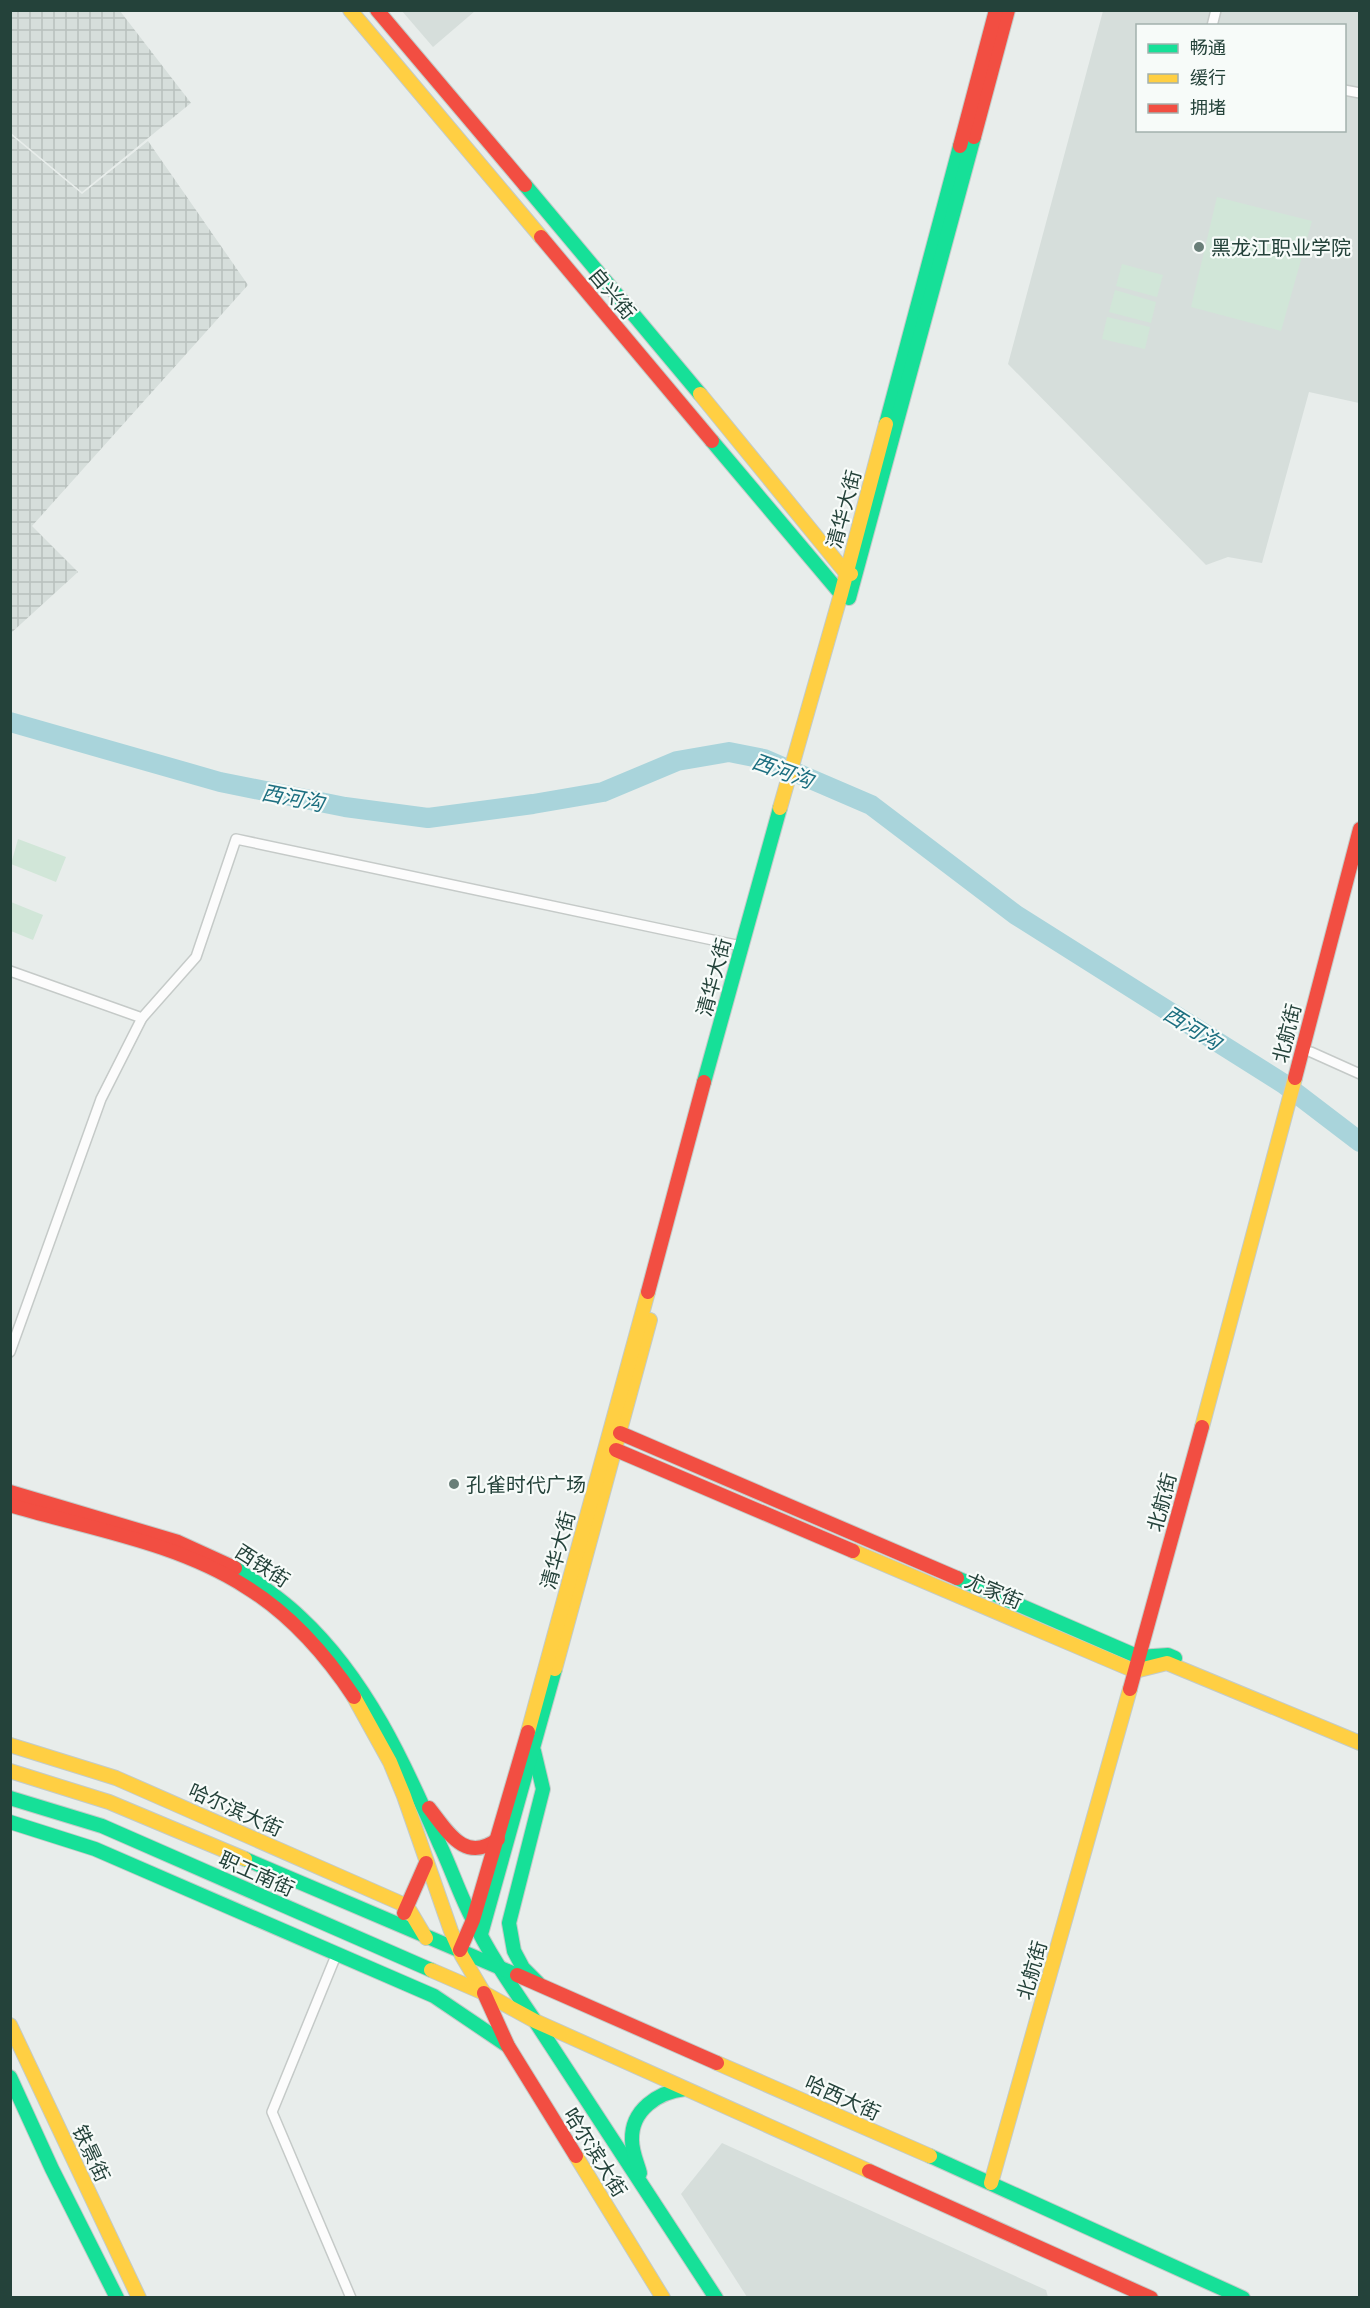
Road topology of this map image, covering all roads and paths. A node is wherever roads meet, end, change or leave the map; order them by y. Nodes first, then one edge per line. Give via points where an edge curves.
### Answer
1 (350, 10) edge
2 (377, 10) edge
3 (996, 10) edge
4 (1008, 10) edge
5 (851, 574) junction
6 (845, 595) junction
7 (1359, 829) edge
8 (767, 868) junction
9 (741, 946) junction
10 (10, 971) edge
11 (142, 1018) junction
12 (1311, 1052) dead end
13 (1359, 1074) edge
14 (10, 1352) edge
15 (620, 1433) junction
16 (616, 1450) junction
17 (10, 1492) edge
18 (10, 1505) edge
19 (1139, 1657) junction
20 (1135, 1671) junction
21 (1359, 1735) edge
22 (1359, 1743) edge
23 (10, 1745) edge
24 (534, 1747) junction
25 (10, 1771) edge
26 (411, 1791) junction
27 (10, 1798) edge
28 (10, 1822) edge
29 (498, 1839) junction
30 (426, 1863) junction
31 (407, 1906) junction
32 (473, 1920) junction
33 (399, 1925) junction
34 (481, 1934) junction
35 (426, 1938) junction
36 (460, 1950) junction
37 (336, 1953) junction
38 (500, 1969) junction
39 (544, 1988) junction
40 (484, 1993) junction
41 (535, 2021) junction
42 (10, 2025) edge
43 (508, 2046) junction
44 (10, 2077) edge
45 (685, 2089) junction
46 (991, 2183) junction
47 (643, 2184) junction
48 (117, 2298) edge
49 (139, 2298) edge
50 (351, 2298) edge
51 (663, 2298) edge
52 (716, 2298) edge
53 (1151, 2298) edge
54 (1243, 2298) edge

1 - 6 main road, 自兴街
2 - 5 main road, 自兴街
3 - 5 main road, 清华大街
4 - 5 main road, 清华大街
5 - 6 main road, 清华大街
6 - 8 main road, 清华大街
7 - 19 main road, 北航街
8 - 9 main road, 清华大街
8 - 15 main road, 清华大街
9 - 11 street via 236,839 196,957
9 - 29 main road, 清华大街
10 - 11 street
11 - 14 street via 100,1099
12 - 13 street
15 - 16 main road, 清华大街
15 - 19 main road, 尤家街
16 - 20 main road, 尤家街
16 - 24 main road, 清华大街
17 - 26 main road, 西铁街 via 192,1549 228,1565 279,1597 313,1629 352,1677 390,1739
18 - 26 main road, 西铁街 via 196,1561 231,1577 265,1600 298,1628 348,1691
19 - 20 main road, 北航街
19 - 21 main road, 尤家街 via 1168,1655
20 - 22 main road via 1167,1663
20 - 46 main road, 北航街
23 - 31 main road, 哈尔滨大街 via 116,1778
24 - 34 main road, 清华大街
24 - 39 main road via 543,1789 508,1930 509,1944 520,1965
25 - 33 main road, 职工南街 via 109,1802
26 - 29 main road via 469,1849 486,1849
26 - 30 main road, 哈尔滨大街
26 - 32 main road, 哈尔滨大街
27 - 40 main road, 职工南街 via 102,1826
28 - 37 main road via 95,1850
29 - 32 main road, 清华大街
30 - 31 main road
30 - 36 main road, 哈尔滨大街
31 - 33 main road
31 - 35 main road
32 - 34 main road, 哈尔滨大街
32 - 36 main road, 清华大街
33 - 35 main road, 职工南街
34 - 38 main road, 哈尔滨大街
35 - 36 main road, 哈西大街
36 - 38 main road, 哈西大街
36 - 40 main road, 哈尔滨大街
37 - 43 main road via 434,1996
37 - 50 street via 272,2112
38 - 39 main road, 哈西大街
38 - 41 main road, 哈尔滨大街
39 - 46 main road, 哈西大街
40 - 41 main road
40 - 43 main road, 哈尔滨大街
41 - 45 main road
41 - 47 main road, 哈尔滨大街
42 - 49 main road, 铁景街
43 - 51 main road, 哈尔滨大街
44 - 48 main road
45 - 47 main road via 663,2093 651,2101 634,2126 631,2139
45 - 53 main road
46 - 54 main road, 哈西大街
47 - 52 main road, 哈尔滨大街

